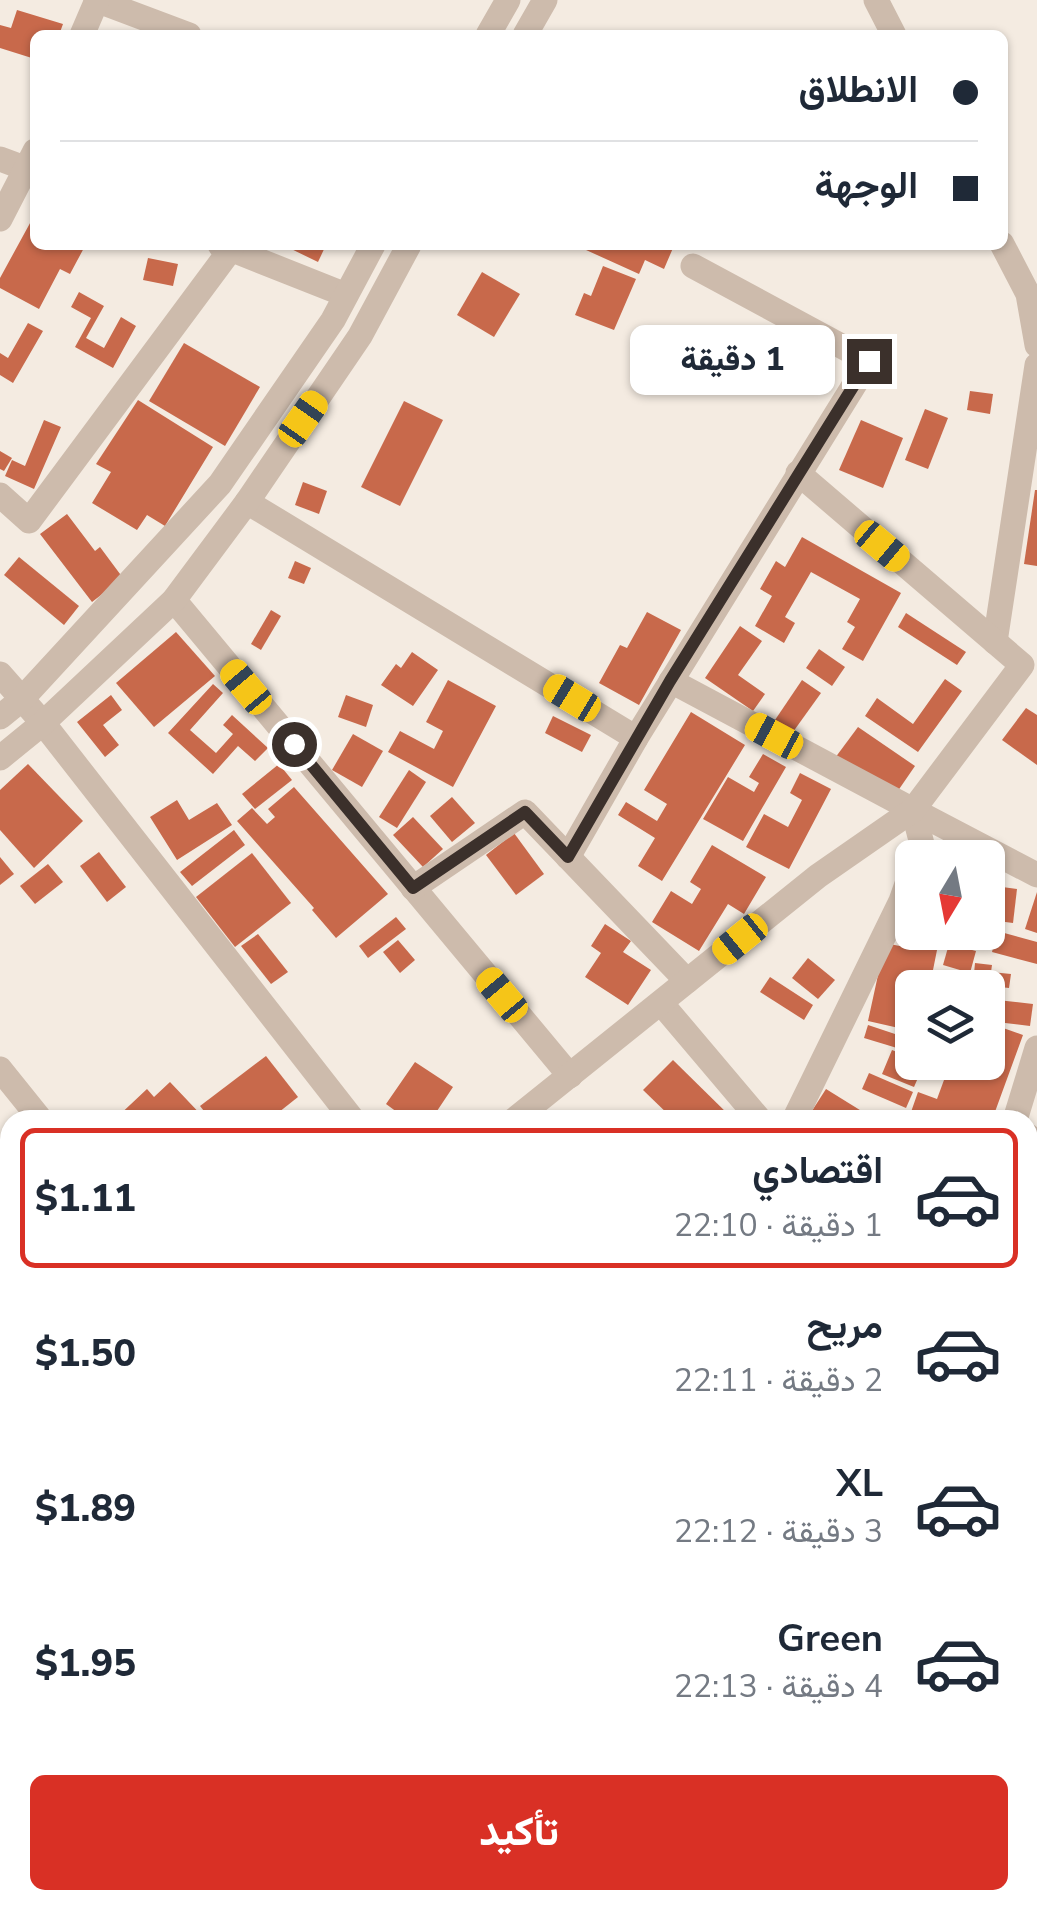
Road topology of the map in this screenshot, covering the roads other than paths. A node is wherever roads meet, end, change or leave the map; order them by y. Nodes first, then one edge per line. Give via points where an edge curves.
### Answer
1 (96, 0) edge
2 (508, 0) edge
3 (545, 0) edge
4 (876, 0) edge
5 (84, 30) edge
6 (175, 30) edge
7 (491, 30) edge
8 (528, 30) edge
9 (891, 30) edge
10 (0, 159) edge
11 (30, 164) edge
12 (30, 169) edge
13 (0, 220) edge
14 (223, 250) edge
15 (233, 250) edge
16 (370, 250) edge
17 (406, 250) edge
18 (1005, 250) edge
19 (693, 266) dead end
20 (346, 295) junction
21 (1037, 345) edge
22 (1037, 366) edge
23 (798, 473) junction
24 (0, 494) edge
25 (247, 502) junction
26 (174, 600) junction
27 (995, 642) junction
28 (1030, 671) edge
29 (0, 674) edge
30 (670, 681) junction
31 (21, 700) junction
32 (0, 717) edge
33 (42, 723) junction
34 (636, 738) junction
35 (0, 758) edge
36 (913, 810) junction
37 (921, 840) edge
38 (568, 857) junction
39 (1037, 875) edge
40 (413, 888) junction
41 (895, 912) edge
42 (687, 981) junction
43 (660, 1003) junction
44 (1037, 1048) edge
45 (0, 1069) edge
46 (570, 1076) junction
47 (33, 1110) edge
48 (345, 1110) edge
49 (527, 1110) edge
50 (751, 1110) edge
51 (799, 1110) edge
52 (1023, 1110) edge

1 - 5 street
1 - 6 street
2 - 7 street
3 - 8 street
4 - 9 street
10 - 11 street
12 - 13 street
14 - 24 street via 30,521
15 - 20 street
16 - 20 street
17 - 25 street via 360,336
18 - 21 street via 1028,294
19 - 23 street via 869,361
20 - 31 street via 220,484
22 - 27 street
23 - 27 street
23 - 30 street
25 - 26 street
25 - 34 street
26 - 33 street
26 - 40 street
27 - 28 street
28 - 36 street
29 - 31 street
30 - 34 street
30 - 36 street
31 - 32 street
31 - 33 street
33 - 35 street
33 - 48 street
34 - 38 street
36 - 37 street
36 - 39 street
36 - 42 street
38 - 40 street via 525,812
38 - 42 street
40 - 46 street
41 - 51 street
42 - 43 street
43 - 46 street
43 - 50 street
44 - 52 street
45 - 47 street
46 - 49 street

